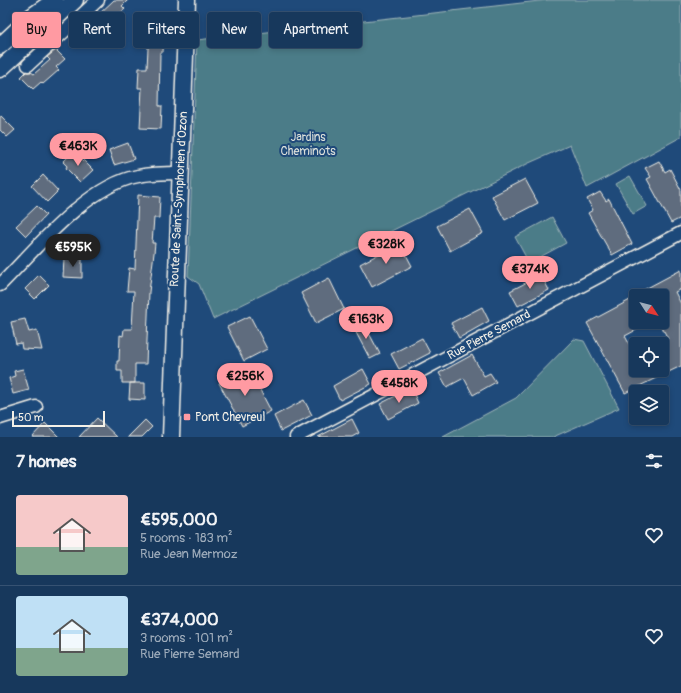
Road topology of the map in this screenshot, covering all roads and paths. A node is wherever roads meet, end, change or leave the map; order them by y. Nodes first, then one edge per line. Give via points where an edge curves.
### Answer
1 (55, 0) edge
2 (75, 0) edge
3 (98, 0) edge
4 (187, 0) edge
5 (61, 13) edge
6 (61, 23) edge
7 (67, 29) junction
8 (0, 46) edge
9 (23, 48) edge
10 (28, 65) dead end
11 (0, 69) edge
12 (181, 174) junction
13 (681, 233) edge
14 (0, 285) edge
15 (173, 398) junction
16 (36, 406) dead end
17 (0, 418) edge
18 (171, 437) edge
19 (182, 437) edge
20 (296, 437) edge

1 - 8 street via 31,17
2 - 5 street
3 - 7 street
4 - 12 street, Route de Saint-Symphorien d'Ozon
6 - 7 street
7 - 10 street
9 - 11 street
12 - 14 street via 137,176 98,192 82,203
12 - 15 street, Route de Saint-Symphorien d'Ozon
13 - 20 street, Rue Pierre Semard
15 - 18 street
15 - 19 street
16 - 17 street

